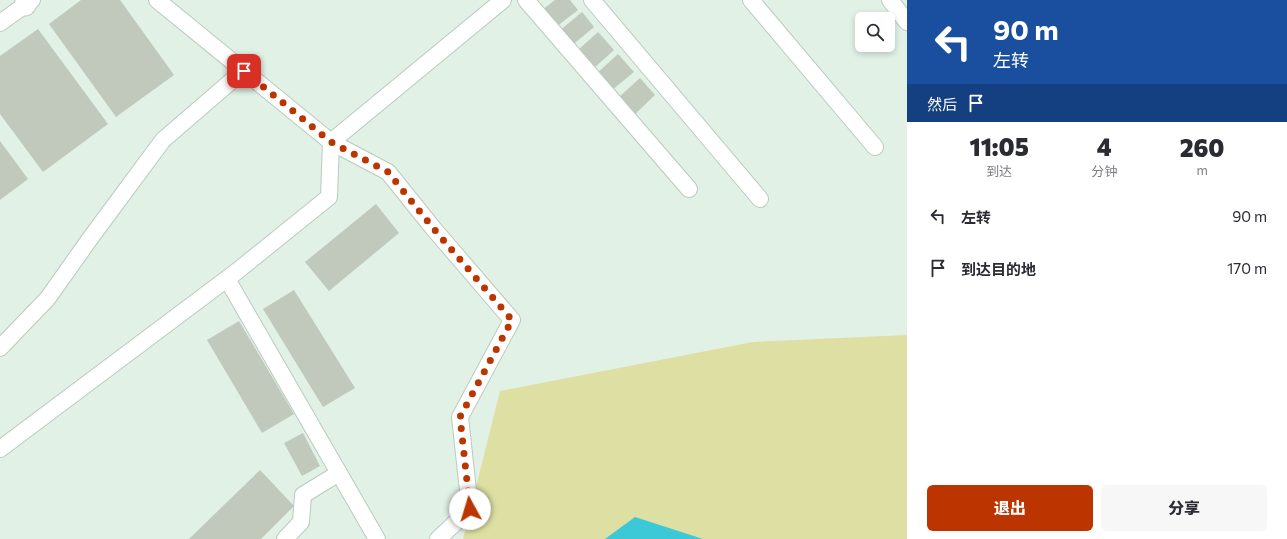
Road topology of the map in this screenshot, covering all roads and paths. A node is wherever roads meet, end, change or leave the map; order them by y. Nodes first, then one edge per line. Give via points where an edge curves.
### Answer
1 (157, 0) edge
2 (503, 0) edge
3 (526, 0) edge
4 (592, 0) edge
5 (751, 0) edge
6 (890, 0) edge
7 (28, 2) edge
8 (907, 22) edge
9 (0, 23) edge
10 (244, 71) junction
11 (331, 142) junction
12 (875, 147) dead end
13 (689, 189) dead end
14 (760, 199) dead end
15 (227, 279) junction
16 (0, 348) edge
17 (0, 449) edge
18 (339, 473) junction
19 (285, 539) edge
20 (377, 539) edge
21 (438, 539) edge

1 - 10 street
2 - 11 street
3 - 13 street
4 - 14 street
5 - 12 street
6 - 8 street
7 - 9 street
10 - 11 street
10 - 16 street via 162,140 48,298
11 - 15 street via 329,197
11 - 21 street via 388,172 512,320 460,417 470,509
15 - 17 street
15 - 18 street
18 - 19 street via 303,495 301,522
18 - 20 street

